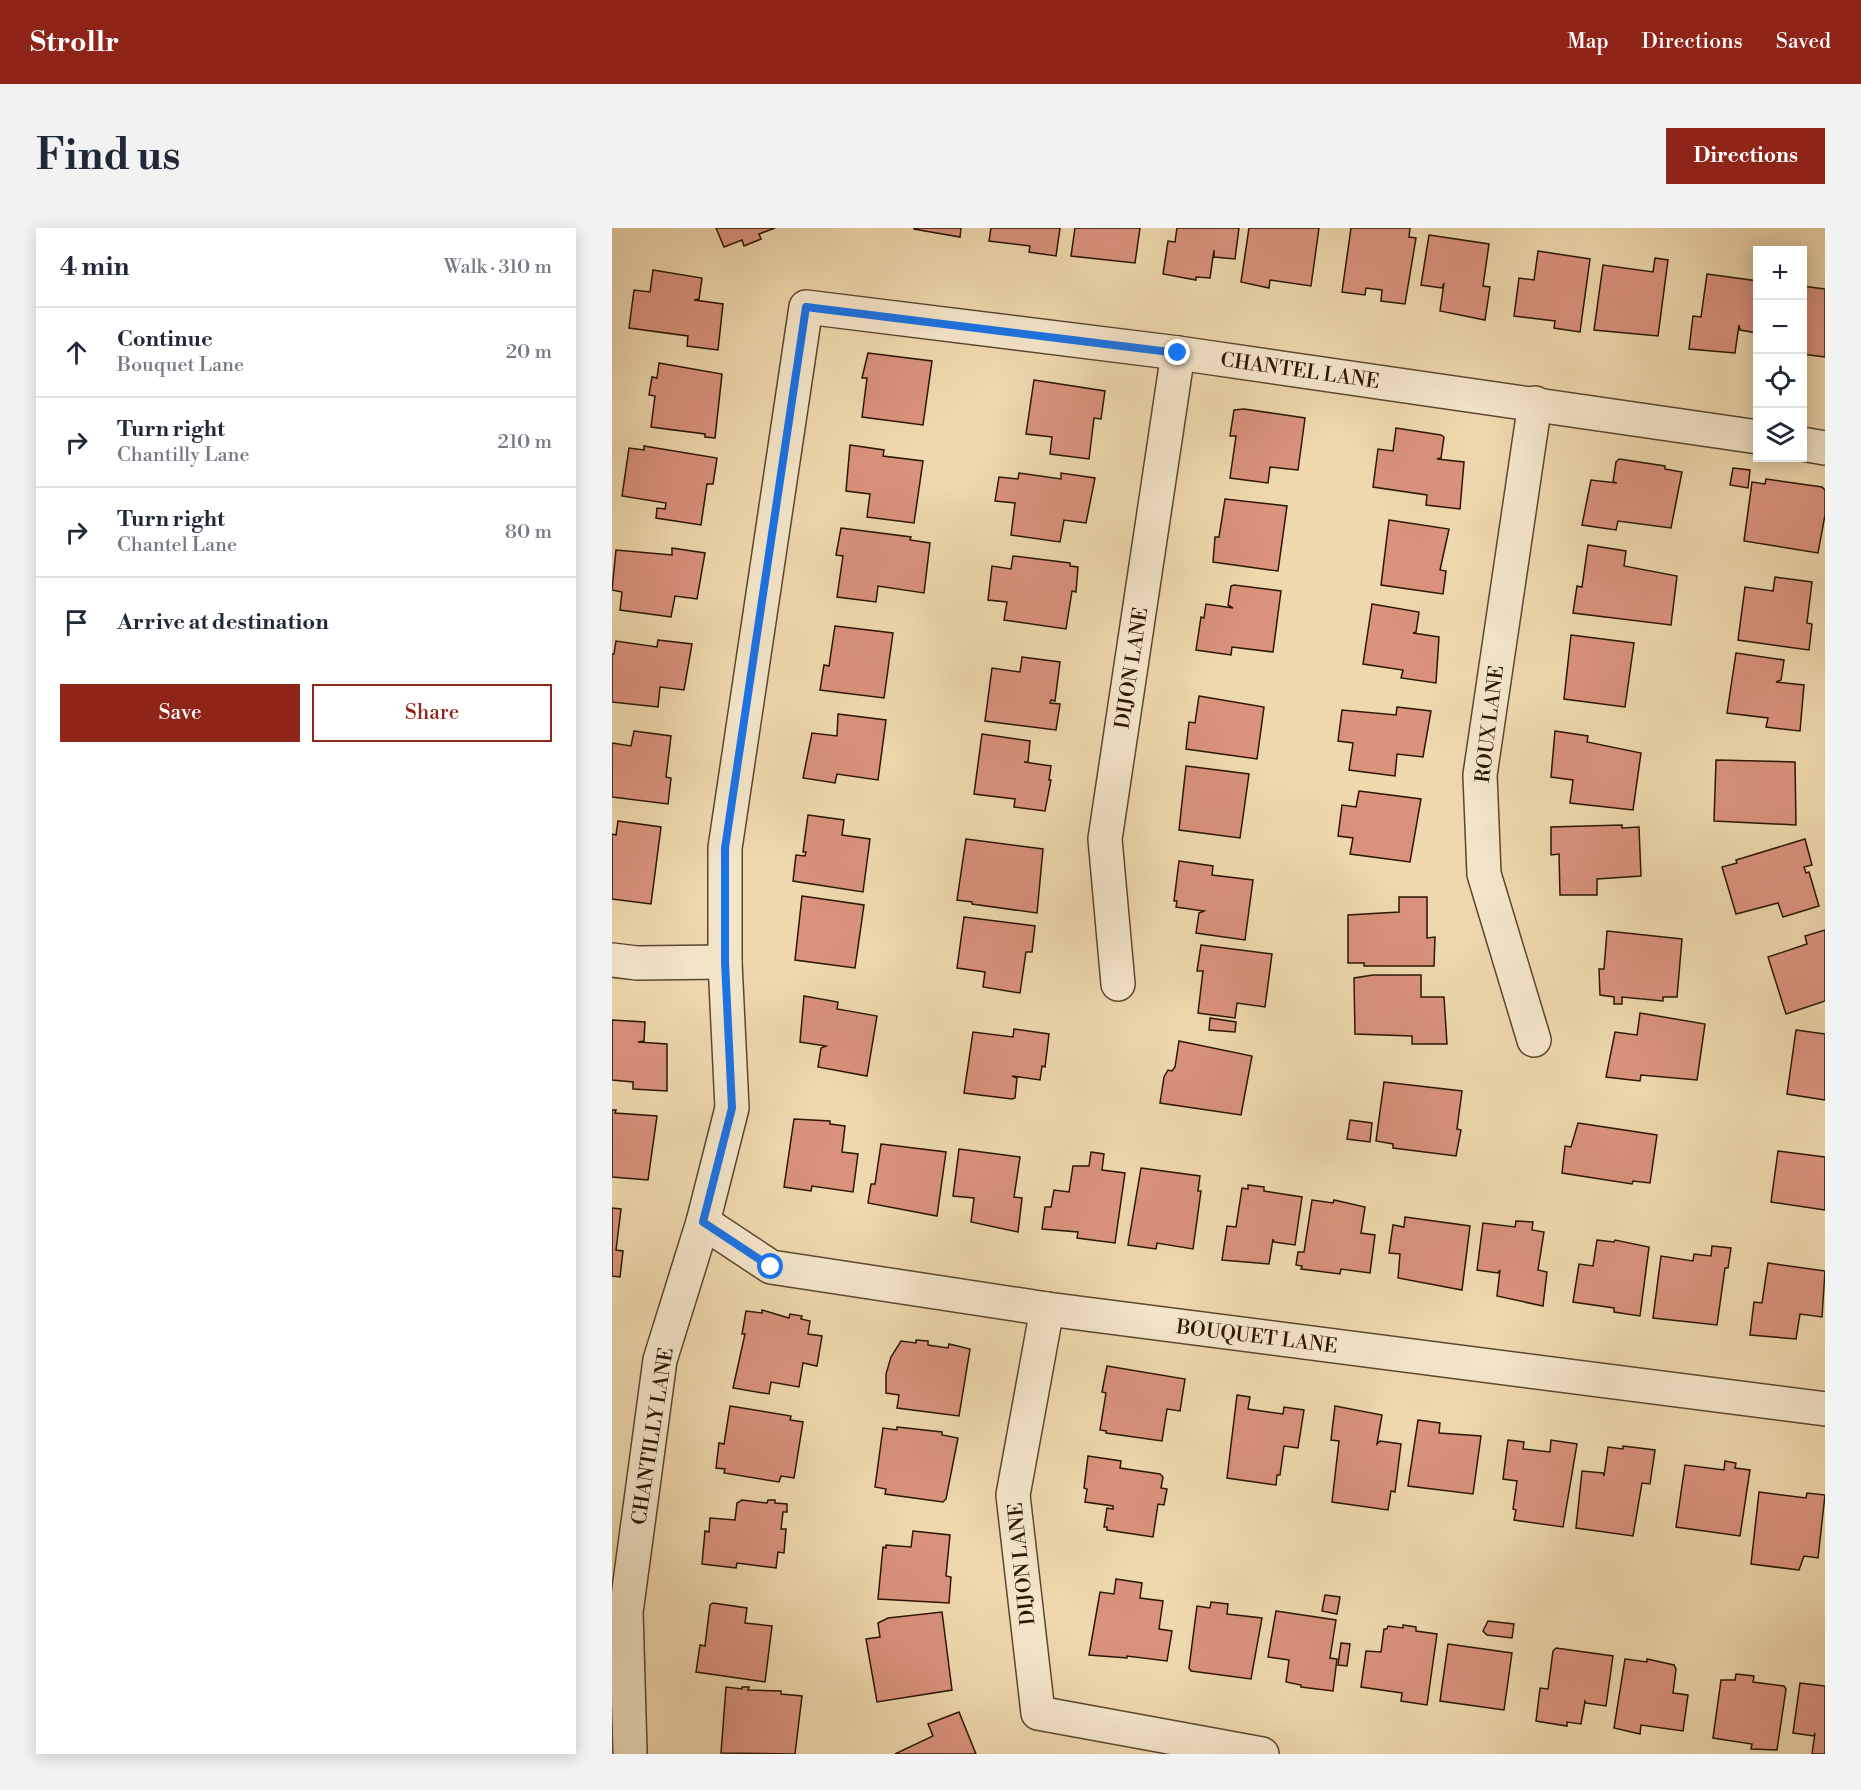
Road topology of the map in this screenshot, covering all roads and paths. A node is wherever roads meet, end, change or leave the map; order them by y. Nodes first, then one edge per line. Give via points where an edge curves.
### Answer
1 (806, 307) joint
2 (1178, 353) junction
3 (1535, 403) junction
4 (1753, 436) edge
5 (1807, 445) edge
6 (1825, 448) edge
7 (612, 960) edge
8 (725, 962) junction
9 (1118, 984) dead end
10 (1534, 1040) dead end
11 (703, 1222) junction
12 (1047, 1309) junction
13 (1825, 1409) edge
14 (630, 1751) dead end
15 (1246, 1753) edge

1 - 2 street, CHANTEL LANE
1 - 8 street, CHANTILLY LANE via 725,848
2 - 3 street, CHANTEL LANE
2 - 9 street, DIJON LANE via 1105,840
3 - 4 street, CHANTEL LANE
3 - 10 street, ROUX LANE via 1480,776 1484,874
5 - 6 street
7 - 8 street
8 - 11 street, CHANTILLY LANE via 732,1108
11 - 12 street, BOUQUET LANE via 771,1267
11 - 14 street, CHANTILLY LANE via 660,1360 626,1612
12 - 13 street, BOUQUET LANE
12 - 15 street, DIJON LANE via 1013,1495 1038,1713

